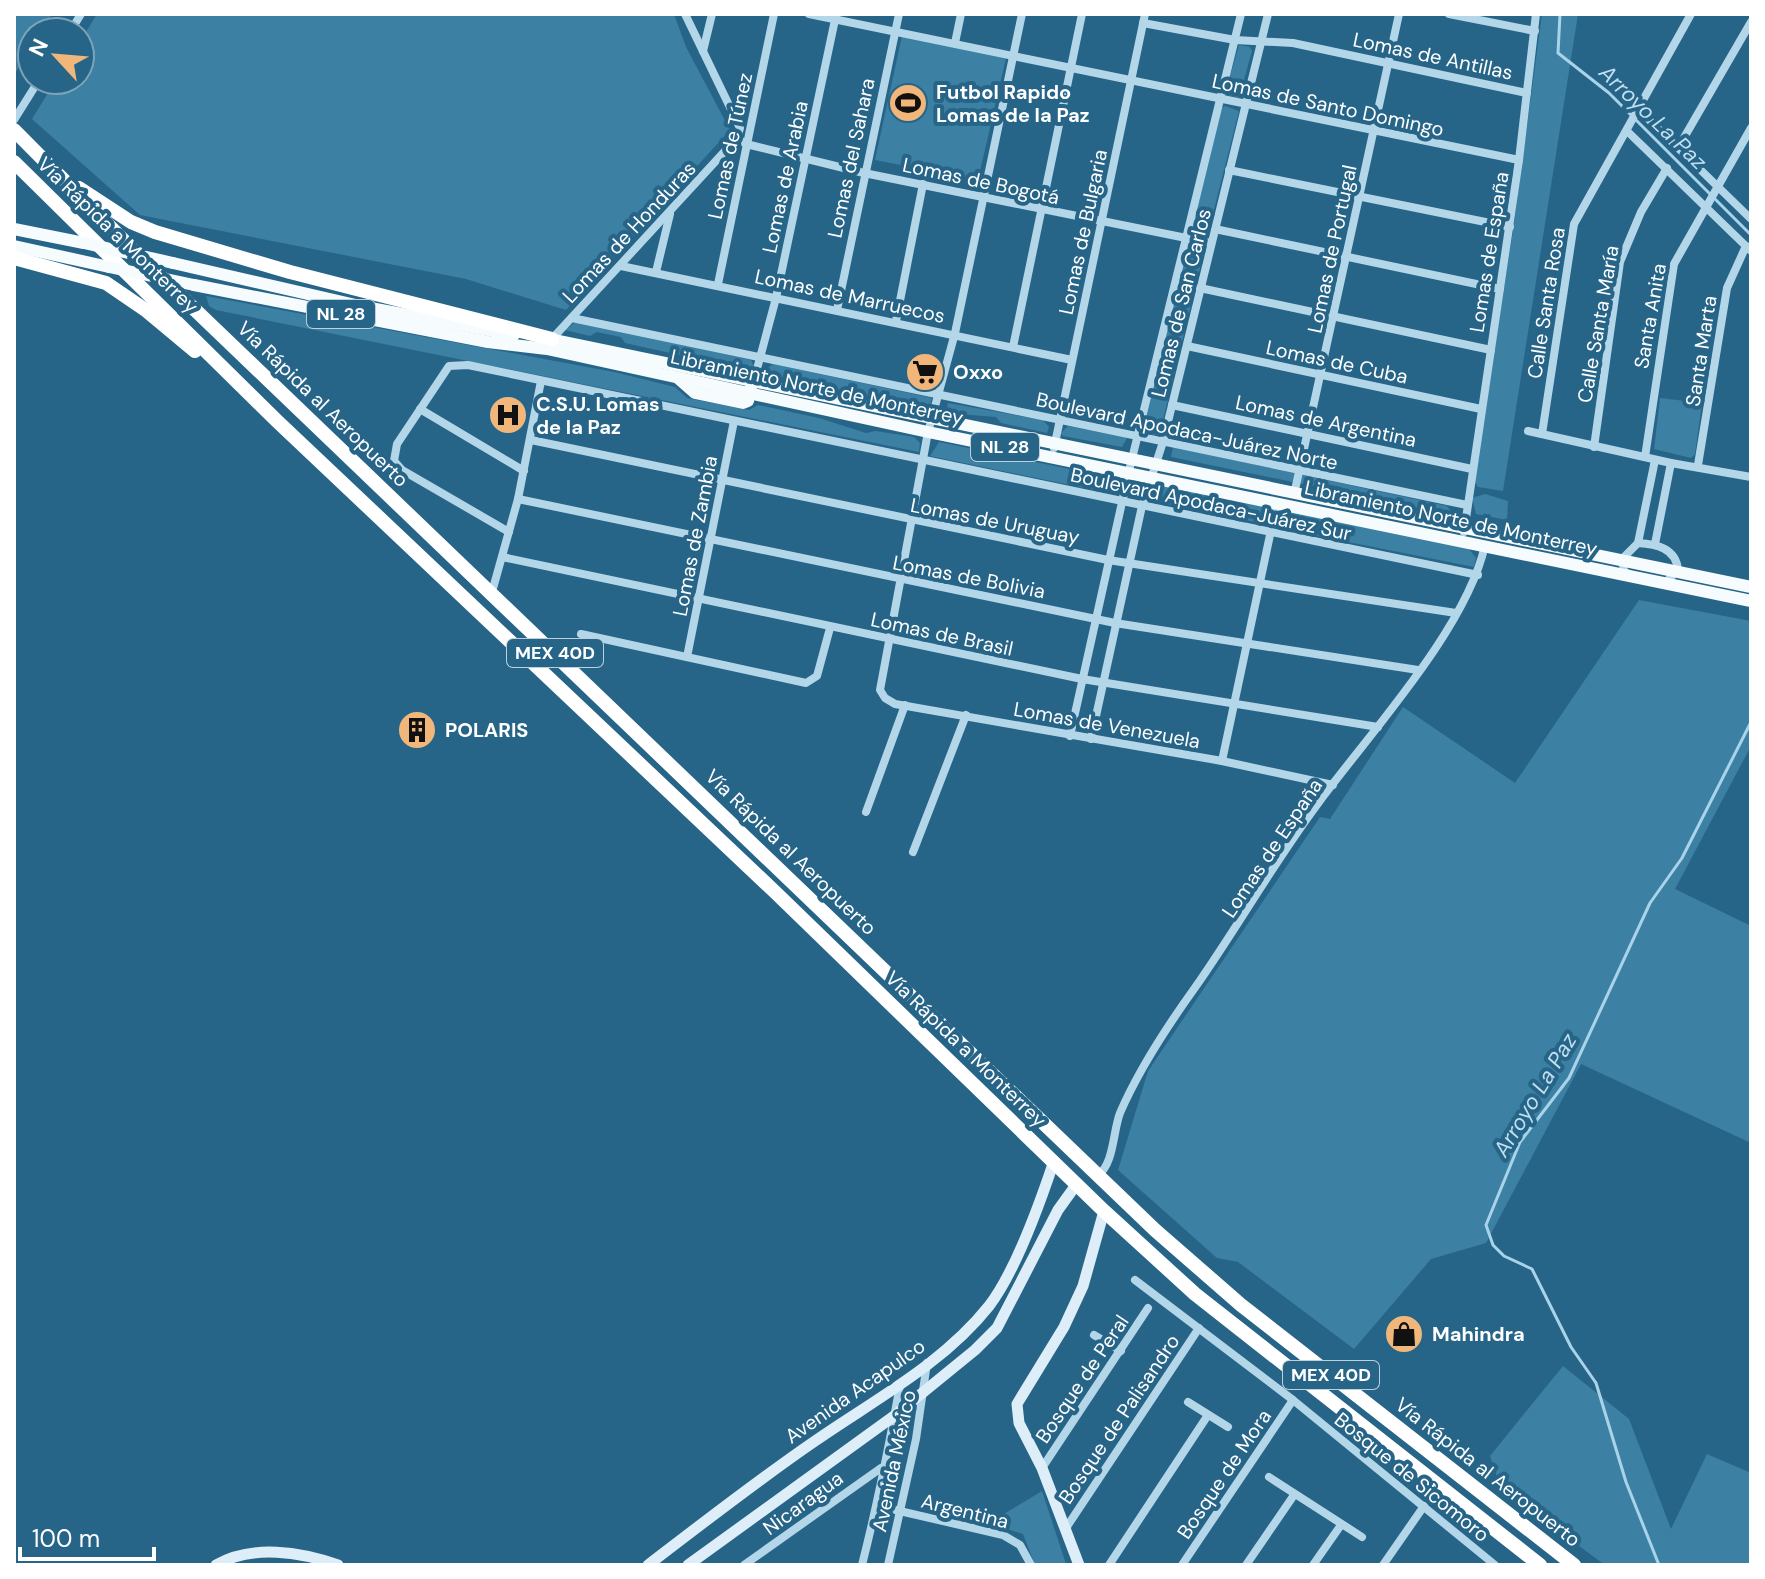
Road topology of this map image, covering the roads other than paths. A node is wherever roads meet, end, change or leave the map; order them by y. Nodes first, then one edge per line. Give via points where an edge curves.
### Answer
1 (685, 14) edge
2 (712, 14) edge
3 (774, 14) edge
4 (809, 14) edge
5 (899, 14) edge
6 (961, 14) edge
7 (1022, 14) edge
8 (1082, 14) edge
9 (1241, 14) edge
10 (1268, 14) edge
11 (1399, 14) edge
12 (1449, 14) edge
13 (1536, 14) edge
14 (1691, 14) edge
15 (836, 17) edge
16 (1144, 18) edge
17 (1751, 22) edge
18 (1535, 31) junction
19 (895, 32) junction
20 (1235, 40) junction
21 (955, 43) junction
22 (1261, 43) junction
23 (703, 51) junction
24 (1013, 57) junction
25 (1389, 62) junction
26 (1070, 69) junction
27 (1131, 82) junction
28 (1527, 93) junction
29 (29, 96) edge
30 (1220, 98) junction
31 (1246, 103) junction
32 (1637, 113) junction
33 (14, 120) edge
34 (1751, 128) edge
35 (1628, 129) junction
36 (14, 130) edge
37 (1374, 130) junction
38 (737, 138) junction
39 (746, 144) junction
40 (1678, 148) junction
41 (804, 159) junction
42 (1519, 160) junction
43 (14, 162) edge
44 (1667, 168) junction
45 (1229, 170) junction
46 (864, 173) junction
47 (60, 177) junction
48 (923, 184) junction
49 (1717, 189) junction
50 (983, 196) junction
51 (1360, 197) junction
52 (1707, 206) junction
53 (670, 211) junction
54 (1044, 211) junction
55 (1751, 219) edge
56 (1102, 223) junction
57 (1510, 227) junction
58 (14, 229) edge
59 (1215, 229) junction
60 (1186, 238) junction
61 (1211, 243) junction
62 (14, 246) edge
63 (102, 247) junction
64 (1748, 248) edge
65 (1347, 257) junction
66 (14, 258) edge
67 (621, 266) junction
68 (656, 272) junction
69 (718, 284) junction
70 (1200, 288) junction
71 (1500, 289) junction
72 (776, 298) junction
73 (837, 310) junction
74 (1334, 317) junction
75 (572, 318) junction
76 (896, 321) junction
77 (955, 333) junction
78 (550, 344) junction
79 (1187, 346) junction
80 (1013, 347) junction
81 (1491, 350) junction
82 (762, 358) junction
83 (1072, 360) junction
84 (1321, 376) junction
85 (541, 381) junction
86 (750, 384) junction
87 (940, 396) junction
88 (1172, 405) junction
89 (420, 409) junction
90 (1481, 409) junction
91 (277, 421) junction
92 (734, 421) junction
93 (1061, 422) junction
94 (930, 426) junction
95 (1528, 431) dead end
96 (1308, 432) junction
97 (1542, 434) junction
98 (1139, 438) junction
99 (531, 440) junction
100 (1055, 442) junction
101 (1163, 442) junction
102 (1594, 447) junction
103 (1052, 457) junction
104 (1133, 457) junction
105 (1650, 459) junction
106 (924, 460) junction
107 (1157, 462) junction
108 (1671, 463) junction
109 (1698, 465) junction
110 (1472, 469) junction
111 (1299, 470) junction
112 (524, 471) junction
113 (1129, 471) junction
114 (1152, 476) junction
115 (1751, 477) edge
116 (722, 481) junction
117 (1295, 490) junction
118 (518, 499) junction
119 (1122, 502) junction
120 (1277, 502) junction
121 (1467, 505) junction
122 (1142, 506) junction
123 (1644, 519) junction
124 (911, 520) junction
125 (1658, 522) junction
126 (509, 532) junction
127 (1271, 532) junction
128 (1464, 534) junction
129 (710, 538) junction
130 (1638, 543) junction
131 (1655, 544) junction
132 (1485, 545) junction
133 (502, 557) junction
134 (1622, 559) junction
135 (1108, 560) junction
136 (1128, 563) junction
137 (1677, 571) junction
138 (1478, 575) junction
139 (1631, 576) junction
140 (899, 580) junction
141 (1665, 583) junction
142 (1259, 585) junction
143 (1751, 587) edge
144 (492, 592) junction
145 (699, 599) junction
146 (1751, 601) edge
147 (1456, 613) junction
148 (1095, 618) junction
149 (1115, 623) junction
150 (830, 628) junction
151 (581, 634) dead end
152 (888, 639) junction
153 (1246, 643) junction
154 (687, 657) junction
155 (1418, 670) junction
156 (1082, 679) junction
157 (1102, 683) junction
158 (1233, 703) junction
159 (905, 705) junction
160 (966, 715) junction
161 (1378, 727) junction
162 (1070, 736) junction
163 (1091, 739) junction
164 (1222, 761) junction
165 (1333, 785) junction
166 (866, 812) dead end
167 (913, 852) dead end
168 (1054, 1161) junction
169 (1098, 1175) junction
170 (1076, 1185) junction
171 (1041, 1200) junction
172 (1058, 1210) junction
173 (1104, 1211) junction
174 (1135, 1280) dead end
175 (1148, 1308) dead end
176 (1199, 1328) junction
177 (1094, 1335) dead end
178 (1121, 1351) junction
179 (927, 1363) junction
180 (900, 1385) junction
181 (925, 1392) junction
182 (1293, 1400) junction
183 (1188, 1402) dead end
184 (1208, 1415) junction
185 (894, 1416) junction
186 (1228, 1427) dead end
187 (881, 1468) junction
188 (1042, 1468) junction
189 (1269, 1477) dead end
190 (1294, 1495) junction
191 (878, 1506) junction
192 (1424, 1506) junction
193 (901, 1511) junction
194 (1341, 1525) junction
195 (1066, 1528) junction
196 (1362, 1537) dead end
197 (861, 1564) edge
198 (216, 1565) edge
199 (338, 1565) edge
200 (648, 1565) edge
201 (688, 1565) edge
202 (744, 1565) edge
203 (888, 1565) edge
204 (1031, 1565) edge
205 (1079, 1565) edge
206 (1109, 1565) edge
207 (1182, 1565) edge
208 (1246, 1565) edge
209 (1313, 1565) edge
210 (1383, 1565) edge
211 (1495, 1565) edge
212 (1540, 1565) edge
213 (1574, 1565) edge

1 - 23 street
2 - 23 street
3 - 39 street, Lomas de Túnez
4 - 15 street, Lomas de Santo Domingo
5 - 19 street, Lomas del Sahara
6 - 21 street
7 - 24 street
8 - 26 street
9 - 20 street, Lomas de San Carlos
10 - 22 street, Lomas de San Carlos
11 - 25 street, Lomas de Portugal
12 - 18 street
13 - 18 street, Lomas de España
14 - 32 street, Calle Santa Rosa
15 - 19 street, Lomas de Santo Domingo
15 - 41 street, Lomas de Arabia
16 - 20 street, Lomas de Antillas
16 - 27 street, Lomas de Bulgaria
17 - 40 street
18 - 28 street, Lomas de España
19 - 21 street, Lomas de Santo Domingo
19 - 46 street, Lomas del Sahara
20 - 22 street, Lomas de Antillas
20 - 30 street, Lomas de San Carlos
21 - 24 street, Lomas de Santo Domingo
22 - 25 street, Lomas de Antillas via 1293,43
22 - 31 street, Lomas de San Carlos
23 - 38 street via 740,128
24 - 26 street, Lomas de Santo Domingo
24 - 50 street
25 - 28 street, Lomas de Antillas
25 - 37 street, Lomas de Portugal
26 - 27 street, Lomas de Santo Domingo
26 - 54 street
27 - 30 street, Lomas de Santo Domingo
27 - 56 street, Lomas de Bulgaria
28 - 42 street, Lomas de España
29 - 33 street
30 - 31 street, Lomas de Santo Domingo
30 - 60 street, Lomas de San Carlos
31 - 37 street, Lomas de Santo Domingo
31 - 45 street, Lomas de San Carlos
32 - 35 street, Calle Santa Rosa
32 - 40 street
34 - 49 street, Santa Anita
35 - 44 street
35 - 97 street, Calle Santa Rosa via 1574,224
36 - 47 highway, Vía Rápida al Aeropuerto / MEX 40D
37 - 42 street, Lomas de Santo Domingo
37 - 51 street, Lomas de Portugal
38 - 39 street
38 - 53 street, Lomas de Honduras
39 - 41 street, Lomas de Bogotá
39 - 69 street, Lomas de Túnez
40 - 49 street
41 - 46 street, Lomas de Bogotá
41 - 72 street, Lomas de Arabia
42 - 57 street, Lomas de España
43 - 63 highway, Vía Rápida a Monterrey / MEX 40D
44 - 52 street
44 - 102 street, Calle Santa María via 1620,262
45 - 51 street
45 - 59 street, Lomas de San Carlos
46 - 48 street, Lomas de Bogotá
46 - 73 street, Lomas del Sahara
47 - 78 highway via 155,232
47 - 144 highway, Vía Rápida al Aeropuerto / MEX 40D
48 - 50 street, Lomas de Bogotá
48 - 76 street
49 - 52 street, Santa Anita
49 - 55 street
50 - 54 street, Lomas de Bogotá
50 - 77 street
51 - 57 street
51 - 65 street, Lomas de Portugal
52 - 64 street
52 - 105 street, Santa Anita via 1671,273
53 - 67 street, Lomas de Honduras
53 - 68 street
54 - 56 street, Lomas de Bogotá
54 - 80 street
56 - 60 street, Lomas de Bogotá
56 - 83 street, Lomas de Bulgaria
57 - 71 street, Lomas de España
58 - 63 main road, bridge
59 - 61 street, Lomas de San Carlos
59 - 65 street
60 - 61 street, Lomas de Bogotá
60 - 98 street, Lomas de San Carlos
61 - 70 street, Lomas de San Carlos
62 - 78 main road, Libramiento Norte de Monterrey / NL 28, bridge via 475,340
63 - 78 main road, bridge
63 - 91 highway, Vía Rápida a Monterrey / MEX 40D
64 - 109 street, Santa Marta via 1727,288
65 - 71 street
65 - 74 street, Lomas de Portugal
66 - 91 highway via 95,278 116,289
67 - 68 street, Lomas de Marruecos
67 - 75 street, Lomas de Honduras
68 - 69 street, Lomas de Marruecos
69 - 72 street, Lomas de Marruecos
70 - 74 street
70 - 79 street, Lomas de San Carlos
71 - 81 street, Lomas de España
72 - 73 street, Lomas de Marruecos
72 - 82 street, Lomas de Arabia
73 - 76 street, Lomas de Marruecos
74 - 81 street
74 - 84 street, Lomas de Portugal
75 - 78 street, Lomas de Honduras
75 - 82 street, Boulevard Apodaca-Juárez Norte
76 - 77 street, Lomas de Marruecos
77 - 80 street, Lomas de Marruecos
77 - 87 street
78 - 86 main road
78 - 86 main road, Libramiento Norte de Monterrey / NL 28 via 677,377
79 - 84 street, Lomas de Cuba
79 - 88 street, Lomas de San Carlos
80 - 83 street, Lomas de Marruecos
81 - 90 street, Lomas de España
82 - 86 street, Lomas de Arabia
82 - 87 street, Boulevard Apodaca-Juárez Norte
83 - 93 street, Lomas de Bulgaria
84 - 90 street, Lomas de Cuba
84 - 96 street, Lomas de Portugal
85 - 89 street, Boulevard Apodaca-Juárez Sur via 468,365 449,366
85 - 92 street, Boulevard Apodaca-Juárez Sur
85 - 99 street
86 - 94 main road, Libramiento Norte de Monterrey / NL 28
87 - 93 street, Boulevard Apodaca-Juárez Norte
87 - 94 street
88 - 96 street, Lomas de Argentina
88 - 101 street, Lomas de San Carlos
89 - 112 street
89 - 126 street via 395,450 394,461
90 - 110 street, Lomas de España
91 - 168 highway, Vía Rápida a Monterrey / MEX 40D
92 - 106 street, Boulevard Apodaca-Juárez Sur
92 - 116 street, Lomas de Zambia
93 - 98 street, Boulevard Apodaca-Juárez Norte
93 - 100 street, Lomas de Bulgaria
94 - 100 main road
94 - 103 main road, Libramiento Norte de Monterrey / NL 28
94 - 106 street
95 - 97 street
96 - 110 street, Lomas de Argentina
96 - 111 street, Lomas de Portugal
97 - 102 street
98 - 101 street, Boulevard Apodaca-Juárez Norte
98 - 104 street, Lomas de San Carlos
99 - 112 street
99 - 116 street, Lomas de Uruguay
100 - 103 street, Lomas de Bulgaria
100 - 104 main road
101 - 107 street, Lomas de San Carlos
101 - 111 street, Boulevard Apodaca-Juárez Norte
102 - 105 street
103 - 113 main road, Libramiento Norte de Monterrey / NL 28
104 - 107 main road
104 - 113 street, Lomas de San Carlos
105 - 108 street
105 - 123 street, Santa Anita
106 - 119 street, Boulevard Apodaca-Juárez Sur
106 - 124 street
107 - 114 street, Lomas de San Carlos
107 - 117 main road
108 - 109 street
108 - 125 street
109 - 115 street
110 - 121 street, Lomas de España
111 - 117 street, Lomas de Portugal
111 - 121 street, Boulevard Apodaca-Juárez Norte
112 - 118 street
113 - 114 main road, Libramiento Norte de Monterrey / NL 28
113 - 119 street, Lomas de San Carlos
114 - 120 main road, Libramiento Norte de Monterrey / NL 28
114 - 122 street, Lomas de San Carlos
116 - 124 street, Lomas de Uruguay
116 - 129 street, Lomas de Zambia
117 - 128 main road
118 - 126 street
118 - 129 street, Lomas de Bolivia
119 - 122 street, Boulevard Apodaca-Juárez Sur
119 - 135 street, Lomas de San Carlos
120 - 127 street
120 - 128 main road, Libramiento Norte de Monterrey / NL 28
121 - 128 street, Lomas de España
122 - 127 street, Boulevard Apodaca-Juárez Sur
122 - 136 street, Lomas de San Carlos
123 - 125 street
123 - 130 street, Santa Anita
124 - 135 street, Lomas de Uruguay
124 - 140 street
125 - 131 street
126 - 133 street
127 - 138 street, Boulevard Apodaca-Juárez Sur
127 - 142 street
128 - 132 main road, Libramiento Norte de Monterrey / NL 28
128 - 134 main road
129 - 140 street, Lomas de Bolivia
129 - 145 street, Lomas de Zambia
130 - 131 street
130 - 134 street
131 - 137 street via 1673,555
132 - 138 street, Lomas de España
132 - 139 main road, Libramiento Norte de Monterrey / NL 28
133 - 144 street
133 - 145 street, Lomas de Brasil
134 - 137 main road
134 - 139 street
135 - 136 street, Lomas de Uruguay
135 - 148 street, Lomas de San Carlos
136 - 142 street, Lomas de Uruguay
136 - 149 street, Lomas de San Carlos
137 - 141 street
137 - 143 main road
138 - 147 street, Lomas de España
139 - 141 main road, Libramiento Norte de Monterrey / NL 28
140 - 148 street, Lomas de Bolivia
140 - 152 street
141 - 146 main road, Libramiento Norte de Monterrey / NL 28
142 - 147 street, Lomas de Uruguay
142 - 153 street
144 - 169 highway, Vía Rápida al Aeropuerto / MEX 40D
145 - 150 street, Lomas de Brasil
145 - 154 street, Lomas de Zambia
147 - 155 street, Lomas de España
148 - 149 street, Lomas de Bolivia
148 - 156 street, Lomas de San Carlos
149 - 153 street, Lomas de Bolivia
149 - 157 street, Lomas de San Carlos
150 - 152 street, Lomas de Brasil
150 - 154 street via 817,676 806,683
151 - 154 street
152 - 156 street, Lomas de Brasil
152 - 159 street, Lomas de Venezuela via 880,690 889,701
153 - 155 street, Lomas de Bolivia
153 - 158 street
155 - 161 street, Lomas de España
156 - 157 street, Lomas de Brasil
156 - 162 street, Lomas de San Carlos
157 - 158 street, Lomas de Brasil
157 - 163 street, Lomas de San Carlos
158 - 161 street, Lomas de Brasil
158 - 164 street
159 - 160 street, Lomas de Venezuela
159 - 166 street
160 - 162 street, Lomas de Venezuela
160 - 167 street
161 - 165 street, Lomas de España
162 - 163 street, Lomas de Venezuela
163 - 164 street, Lomas de Venezuela
164 - 165 street, Lomas de Venezuela
165 - 169 street, Lomas de España via 1156,1044 1120,1114 1108,1160
168 - 170 highway, Vía Rápida a Monterrey / MEX 40D
168 - 171 street, Avenida Acapulco
169 - 213 highway, Vía Rápida al Aeropuerto / MEX 40D via 1241,1305
170 - 172 street, Avenida Acapulco
170 - 173 highway, Vía Rápida a Monterrey / MEX 40D
171 - 172 street
171 - 179 street, Avenida Acapulco via 990,1305
172 - 181 street, Avenida Acapulco via 997,1328
173 - 188 street via 1083,1286 1017,1404 1019,1423
173 - 212 highway, Vía Rápida a Monterrey / MEX 40D via 1195,1294
174 - 176 street, Bosque de Sicomoro
175 - 178 street, Bosque de Peral
176 - 182 street, Bosque de Sicomoro
176 - 195 street, Bosque de Palisandro
177 - 178 street
178 - 188 street, Bosque de Peral
179 - 180 street, Avenida Acapulco
179 - 181 street, Avenida México
180 - 185 street, Avenida México
180 - 200 street, Avenida Acapulco
181 - 185 street, Avenida Acapulco
181 - 193 street, Avenida México
182 - 192 street, Bosque de Sicomoro
182 - 207 street, Bosque de Mora
183 - 184 street
184 - 186 street
184 - 206 street
185 - 187 street, Avenida México
185 - 201 street, Avenida Acapulco
187 - 191 street, Avenida México
187 - 202 street, Nicaragua
188 - 195 street
189 - 190 street
190 - 194 street
190 - 208 street
191 - 193 street, Argentina
191 - 197 street, Avenida México
192 - 210 street
192 - 211 street, Bosque de Sicomoro
193 - 203 street, Avenida México
193 - 204 street, Argentina via 1003,1535 1020,1545
194 - 196 street
194 - 209 street
195 - 205 street
198 - 199 street via 240,1555 273,1552

